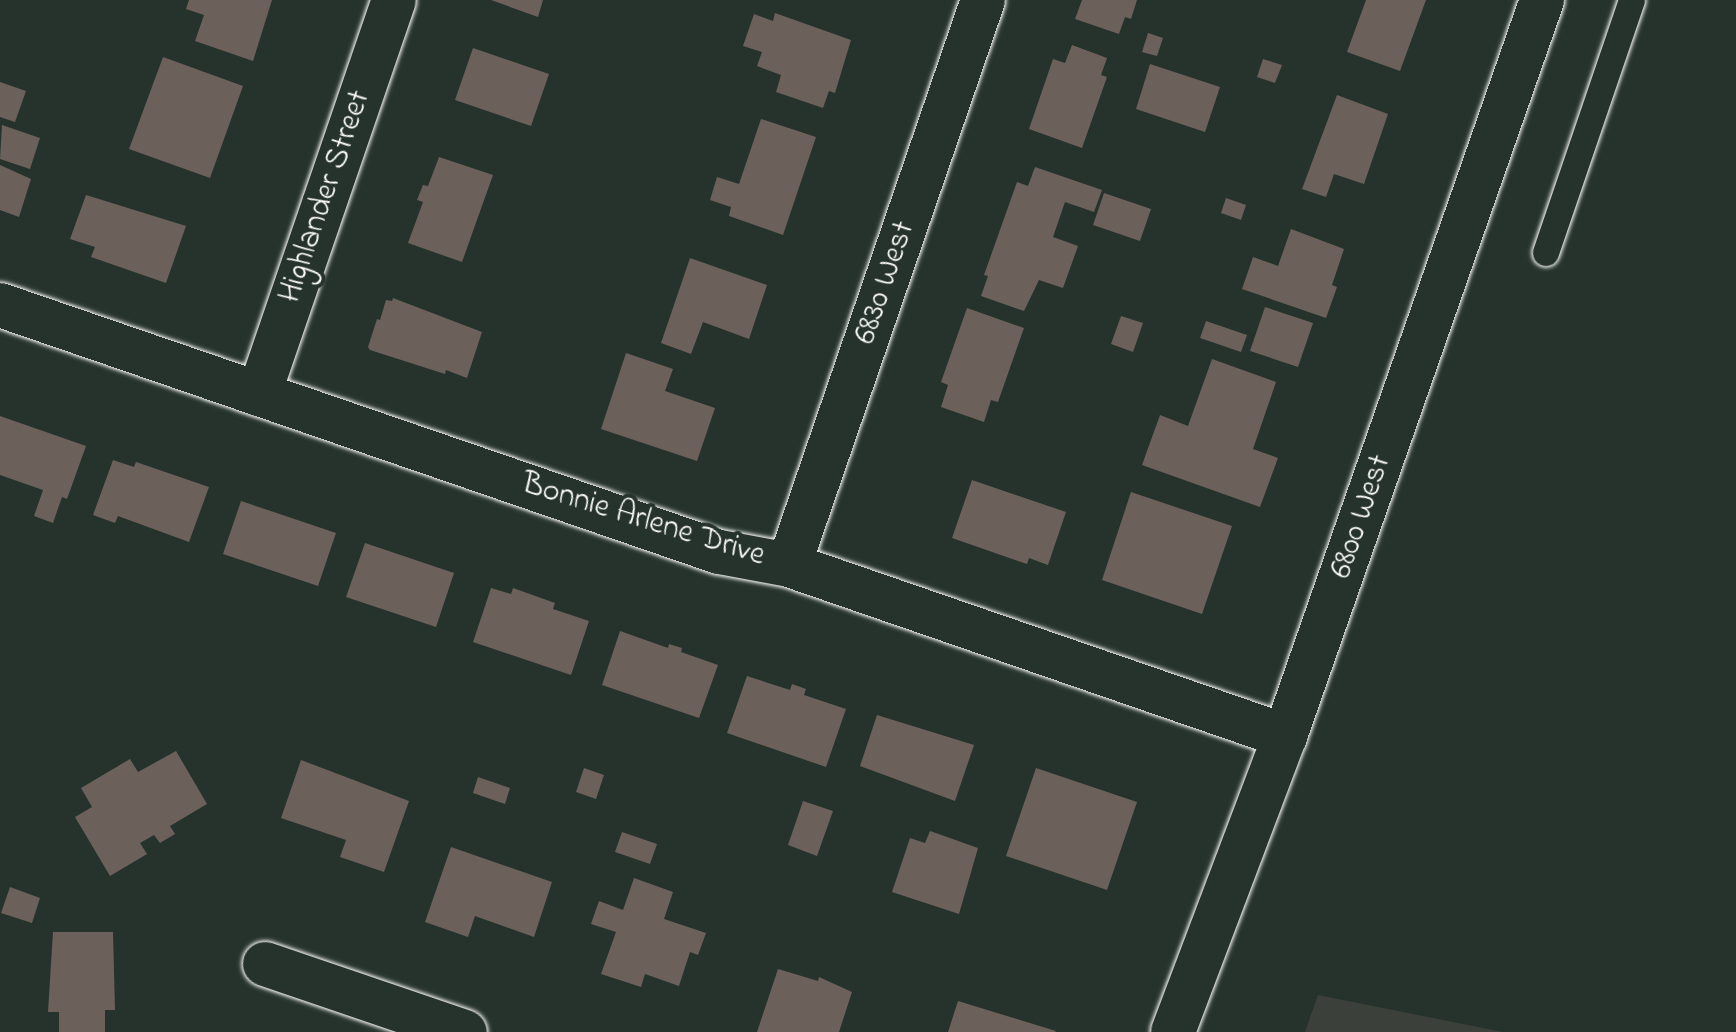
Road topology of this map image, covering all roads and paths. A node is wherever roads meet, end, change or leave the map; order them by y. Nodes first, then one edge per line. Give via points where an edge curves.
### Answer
1 (394, 0) edge
2 (983, 0) edge
3 (1542, 0) edge
4 (1632, 0) edge
5 (1546, 253) dead end
6 (0, 305) edge
7 (259, 394) junction
8 (789, 565) junction
9 (1285, 736) junction
10 (265, 964) dead end
11 (465, 1032) edge
12 (1173, 1032) edge

1 - 7 street, Highlander Street
2 - 8 street, 6830 West
3 - 9 street, 6800 West
4 - 5 lane
6 - 7 street, Bonnie Arlene Drive
7 - 8 street, Bonnie Arlene Drive via 719,552
8 - 9 street, Bonnie Arlene Drive
9 - 12 street, 6800 West
10 - 11 street

